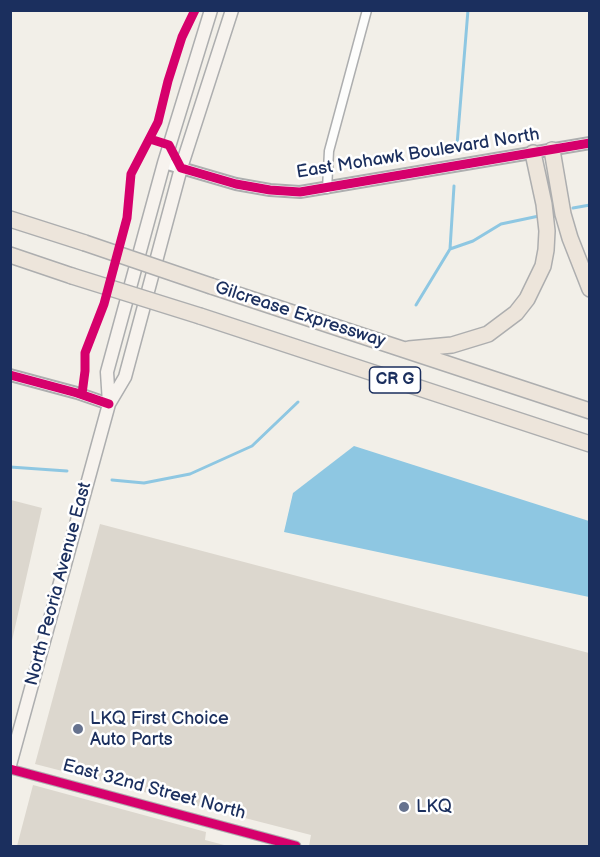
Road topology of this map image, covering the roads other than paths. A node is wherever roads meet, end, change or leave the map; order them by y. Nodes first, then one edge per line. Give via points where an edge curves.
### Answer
1 (211, 10) edge
2 (232, 10) edge
3 (368, 10) edge
4 (590, 143) edge
5 (552, 150) junction
6 (533, 153) junction
7 (164, 163) junction
8 (181, 168) junction
9 (327, 189) junction
10 (10, 219) edge
11 (10, 255) edge
12 (590, 288) edge
13 (403, 349) junction
14 (10, 375) edge
15 (109, 404) junction
16 (590, 411) edge
17 (590, 444) edge
18 (10, 767) edge
19 (292, 845) edge

1 - 7 main road, North Peoria Avenue East
2 - 8 main road, North Peoria Avenue East
3 - 9 street via 329,151
4 - 5 street, East Mohawk Boulevard North
5 - 6 street, East Mohawk Boulevard North
5 - 12 highway via 563,214
6 - 9 street, East Mohawk Boulevard North
6 - 13 highway via 547,231 543,266 527,299 516,313 488,334 452,345
7 - 8 street, East Mohawk Boulevard North
7 - 15 main road, North Peoria Avenue East via 107,372
8 - 9 street, East Mohawk Boulevard North via 270,190
8 - 15 main road, North Peoria Avenue East via 125,377
10 - 13 highway, Gilcrease Expressway / CR G, bridge
11 - 17 highway, Gilcrease Expressway / CR G, bridge
13 - 16 highway, Gilcrease Expressway / CR G
14 - 15 street
15 - 18 main road, North Peoria Avenue East
18 - 19 street, East 32nd Street North

